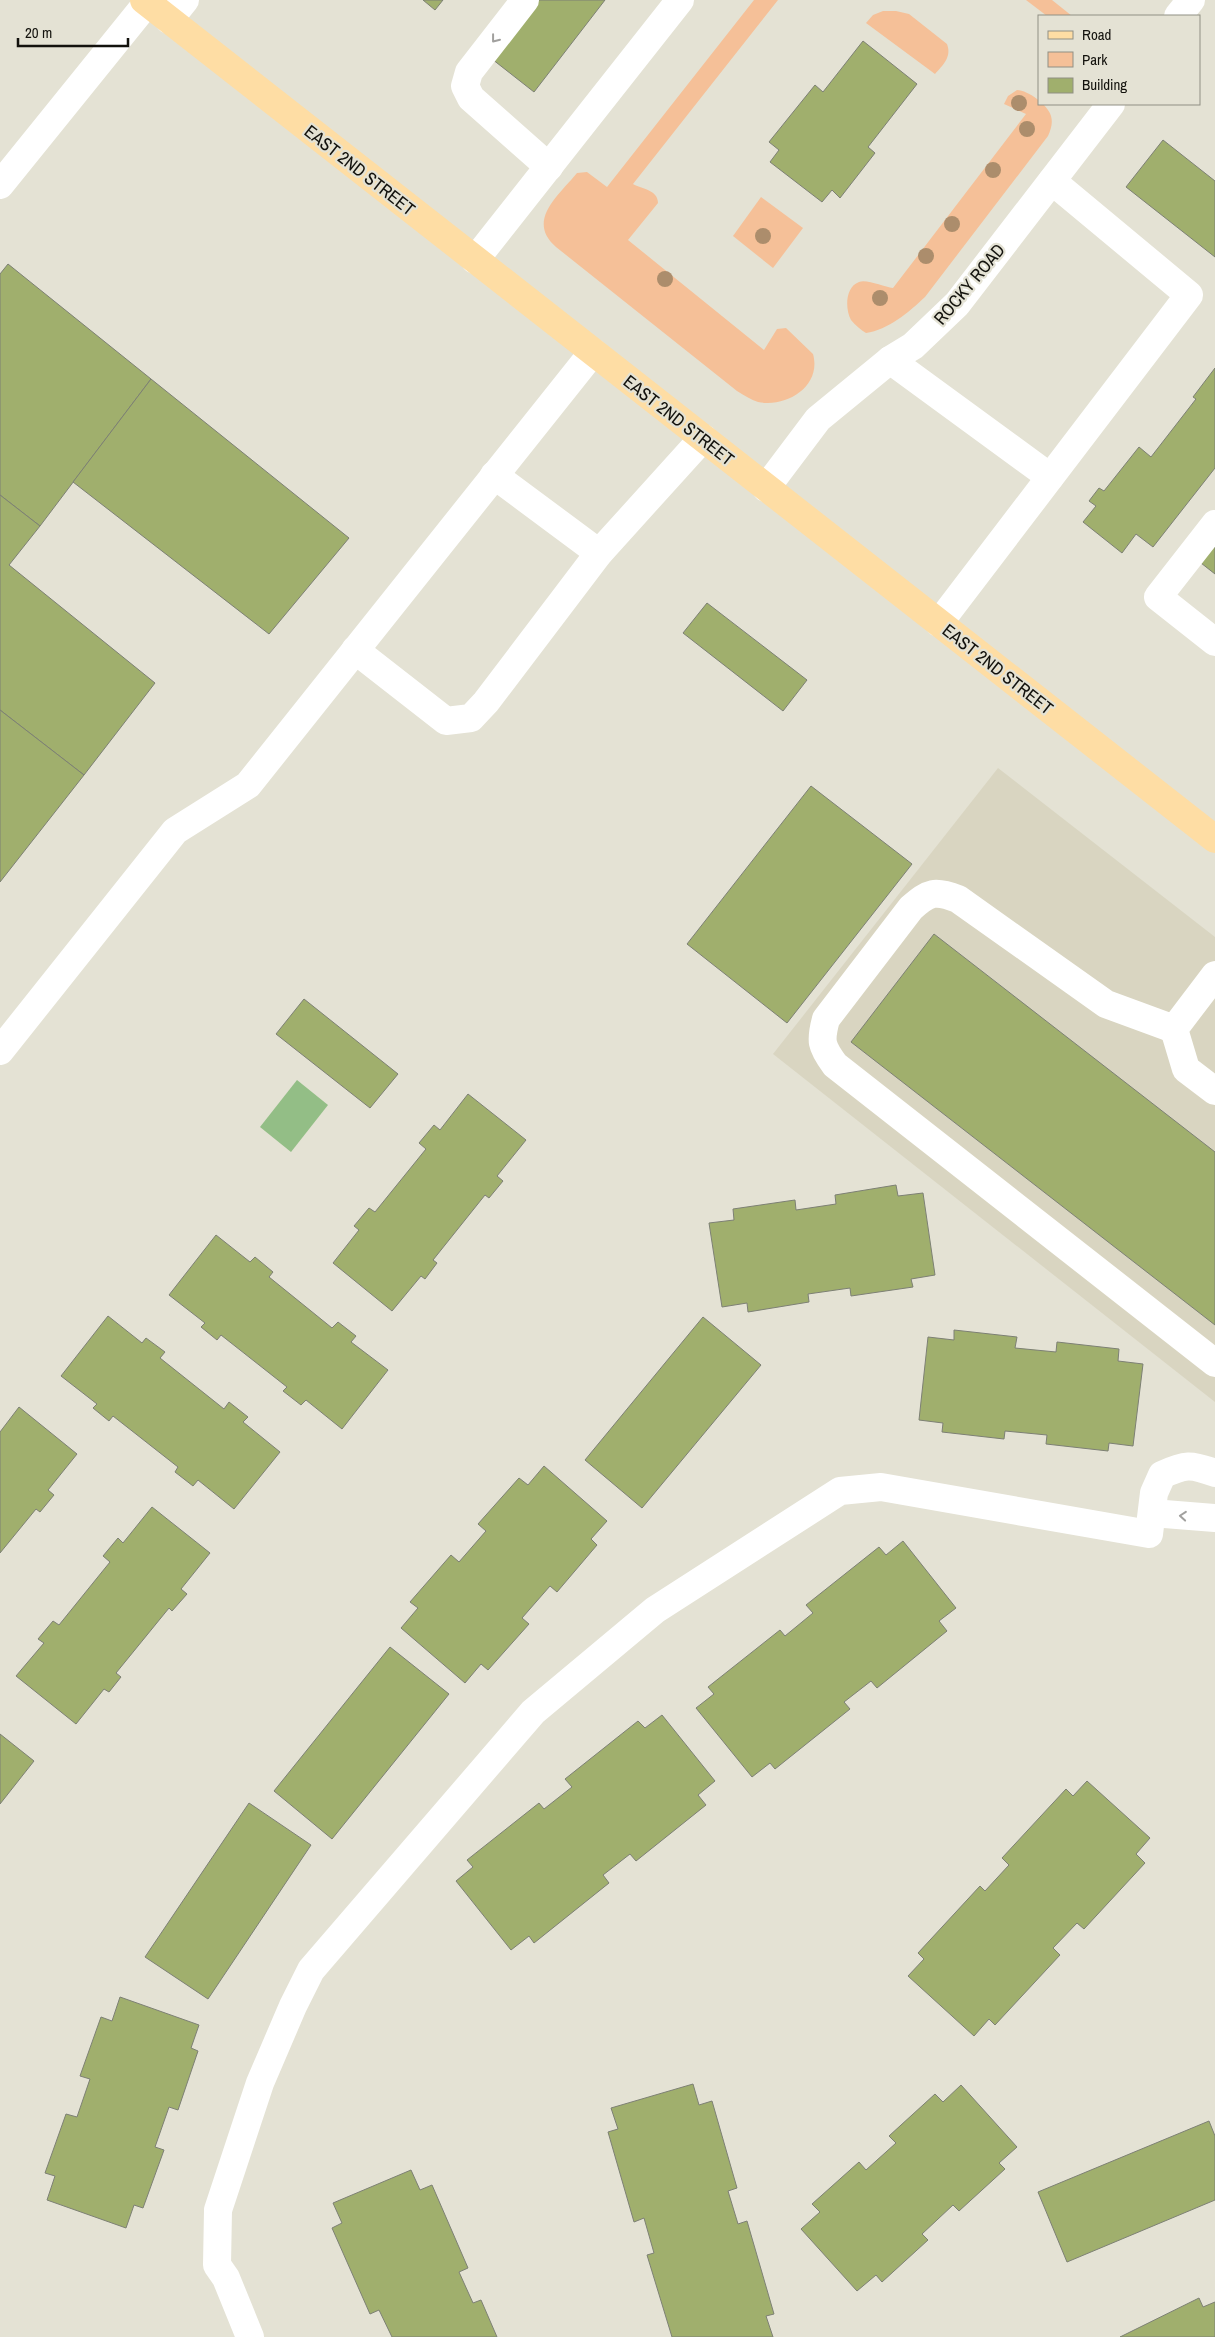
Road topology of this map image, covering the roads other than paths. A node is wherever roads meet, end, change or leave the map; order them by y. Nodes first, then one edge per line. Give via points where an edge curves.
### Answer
1 (525, 0) edge
2 (680, 0) edge
3 (1191, 0) edge
4 (146, 2) edge
5 (177, 10) edge
6 (1179, 15) edge
7 (1110, 105) edge
8 (549, 167) junction
9 (1052, 181) junction
10 (0, 185) edge
11 (475, 260) junction
12 (593, 352) junction
13 (890, 360) junction
14 (703, 438) junction
15 (494, 475) junction
16 (1050, 477) junction
17 (766, 488) junction
18 (1215, 524) edge
19 (599, 553) junction
20 (939, 623) junction
21 (1215, 642) edge
22 (355, 650) junction
23 (1215, 839) edge
24 (1215, 975) edge
25 (1174, 1029) junction
26 (0, 1051) edge
27 (1215, 1091) edge
28 (1215, 1363) edge
29 (1215, 1473) edge
30 (1152, 1513) junction
31 (1215, 1518) edge
32 (250, 2337) edge

1 -> 8 street via 469,72 465,86 471,98
2 - 8 street
3 - 6 street
4 - 5 main road, EAST 2ND STREET
4 - 10 street
5 - 11 main road, EAST 2ND STREET
7 - 9 street, ROCKY ROAD
8 - 11 street
9 - 13 street, ROCKY ROAD via 957,304 913,346
9 - 16 street via 1189,295
11 - 12 main road, EAST 2ND STREET
12 - 14 main road, EAST 2ND STREET
12 - 15 street
13 - 16 street
13 - 17 street, ROCKY ROAD via 818,419
14 - 17 main road, EAST 2ND STREET
14 - 19 street
15 - 19 street
15 - 22 street
16 - 20 street
17 - 20 main road, EAST 2ND STREET
18 - 21 street via 1158,597
19 - 22 street via 471,718 446,721
20 - 23 main road, EAST 2ND STREET
22 - 26 street via 248,784 175,831
24 - 25 street
25 - 27 street via 1186,1069
25 - 28 street via 1106,1004 958,899 940,892 924,896 911,908 826,1019 821,1038 835,1065
29 - 30 street via 1201,1467 1181,1465 1162,1474 1154,1493
31 -> 30 street
30 - 32 street via 1149,1534 881,1486 840,1491 656,1610 533,1712 311,1970 293,2006 260,2083 218,2210 217,2265 226,2278

